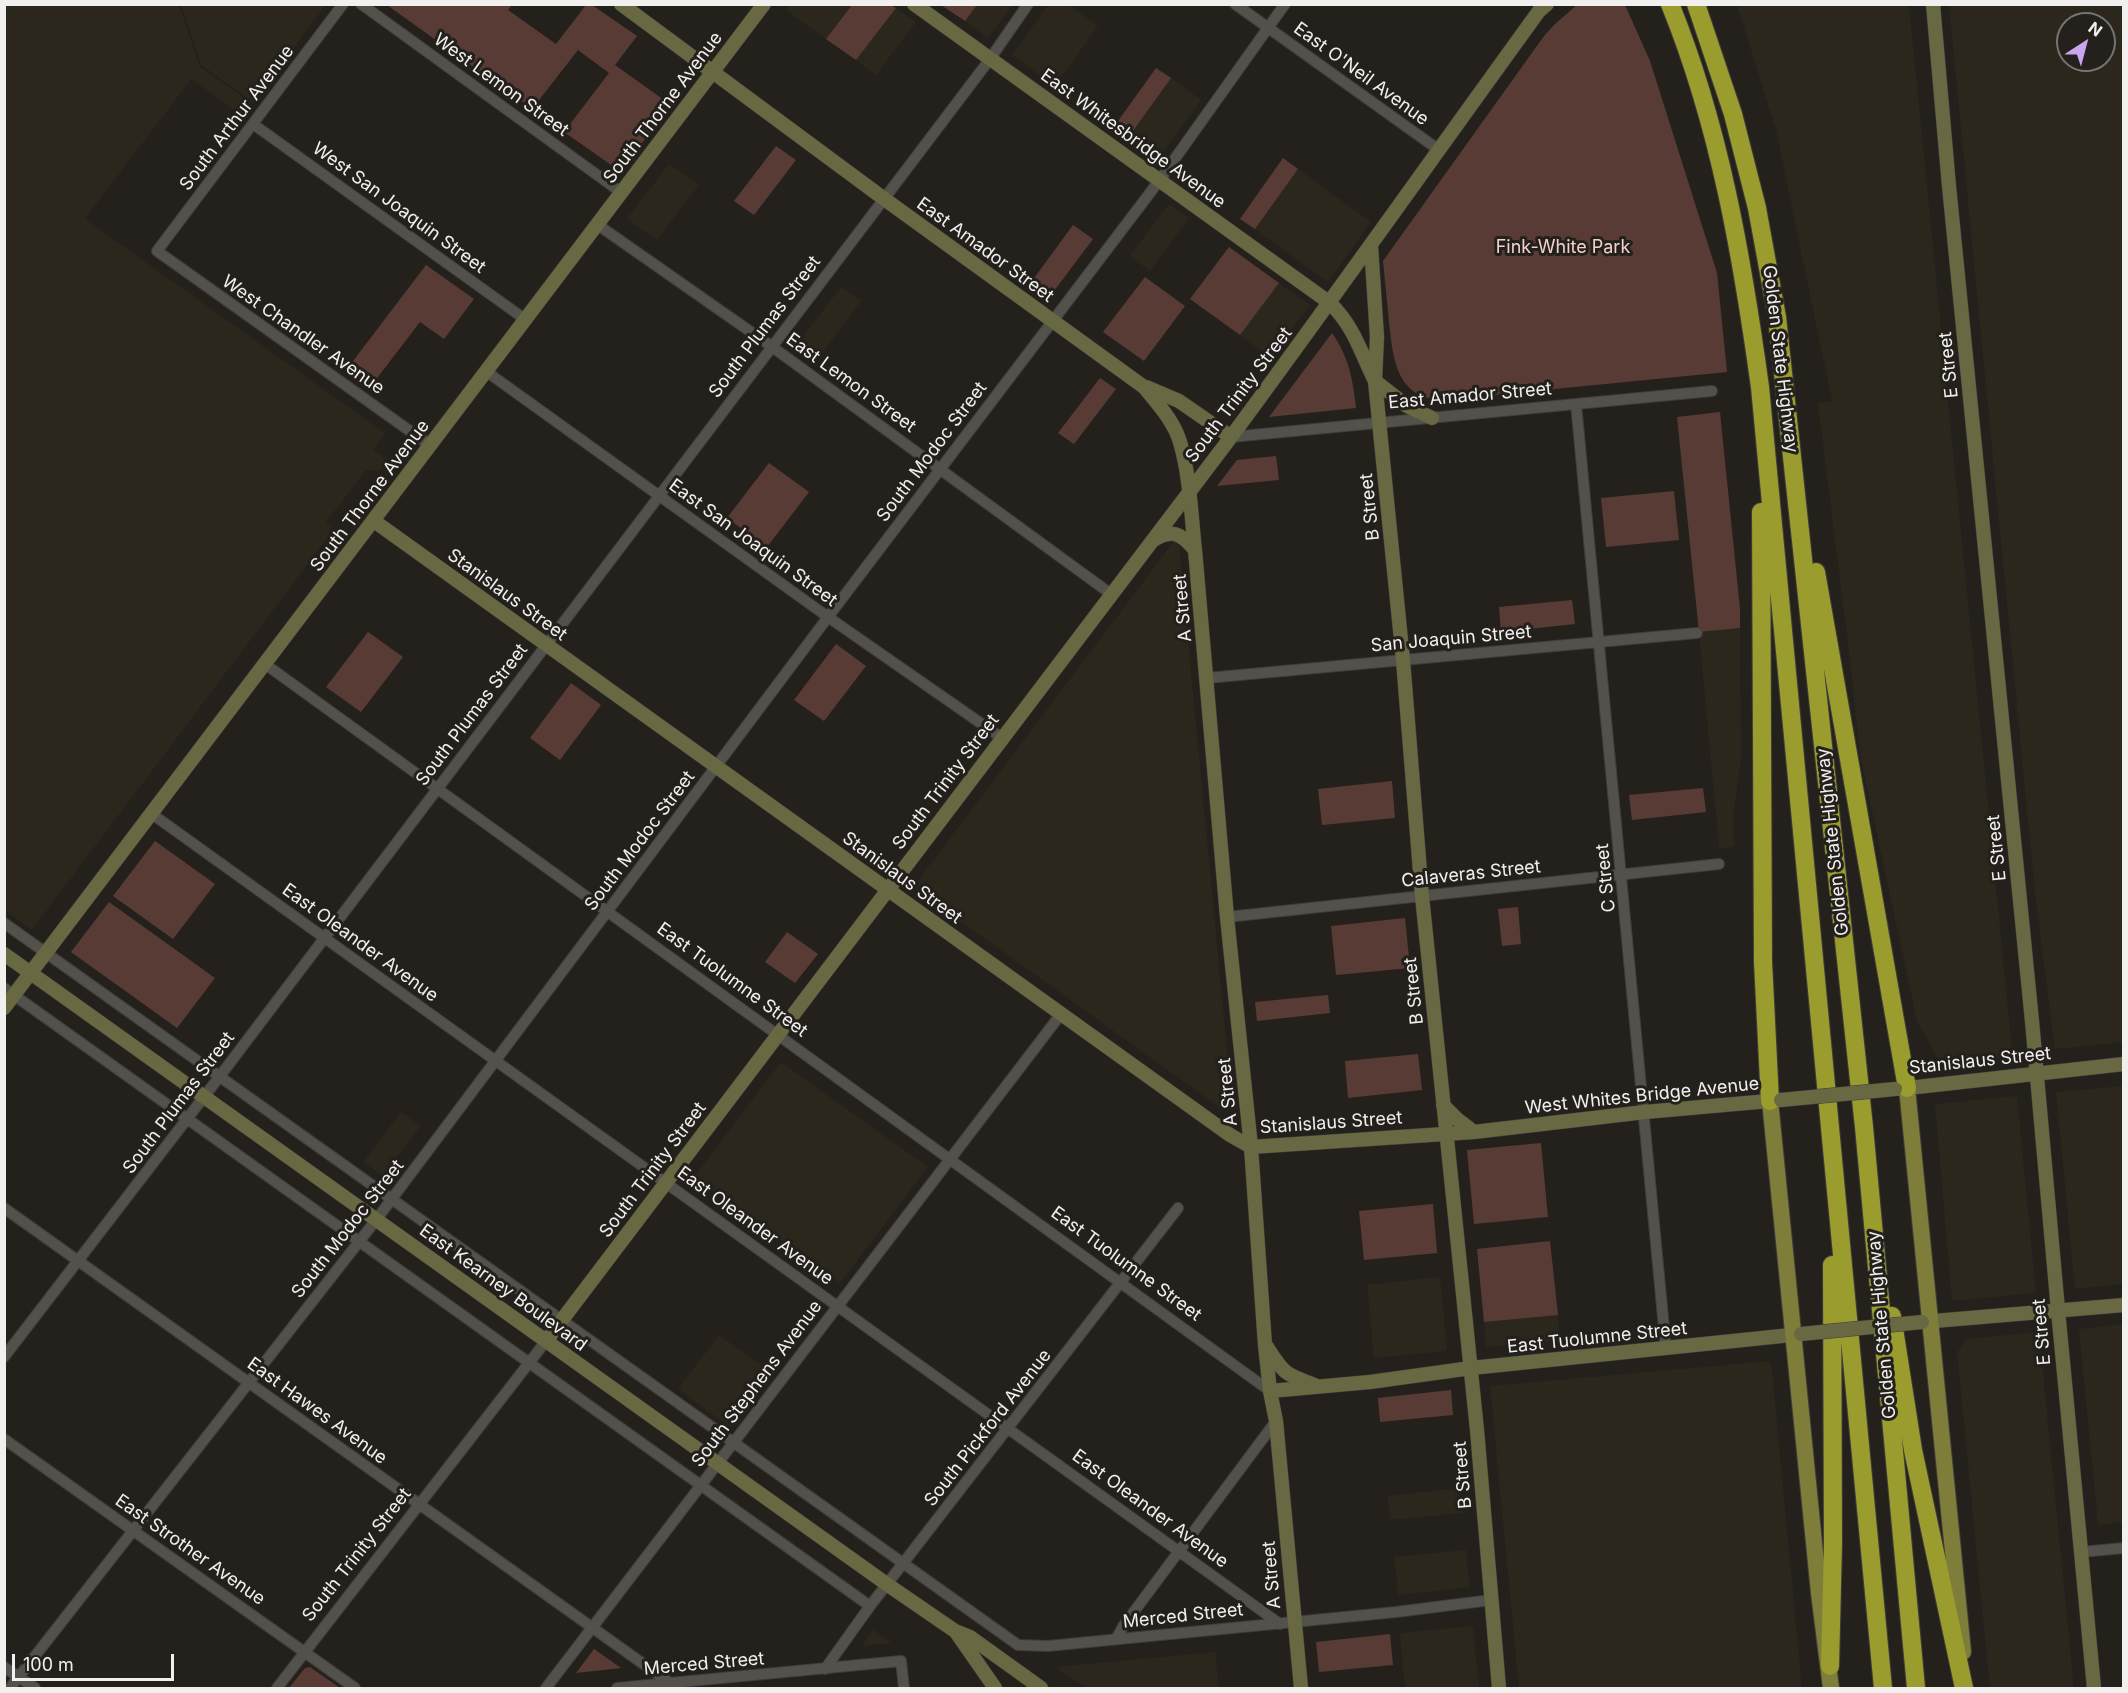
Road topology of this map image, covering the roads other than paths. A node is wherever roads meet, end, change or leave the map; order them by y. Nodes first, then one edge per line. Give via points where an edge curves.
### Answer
1 (343, 4) edge
2 (361, 4) edge
3 (621, 4) edge
4 (764, 4) edge
5 (914, 4) edge
6 (1028, 4) edge
7 (1235, 4) edge
8 (1285, 4) edge
9 (1546, 4) edge
10 (1670, 4) edge
11 (1933, 4) edge
12 (1696, 5) edge
13 (1268, 28) junction
14 (990, 59) junction
15 (714, 71) junction
16 (253, 124) junction
17 (1438, 150) junction
18 (1159, 181) junction
19 (622, 193) junction
20 (883, 198) junction
21 (598, 225) junction
22 (1371, 246) junction
23 (157, 251) joint
24 (1330, 303) junction
25 (526, 320) junction
26 (1052, 321) junction
27 (771, 346) junction
28 (487, 372) junction
29 (1375, 381) junction
30 (1144, 387) junction
31 (1760, 387) junction
32 (1785, 389) junction
33 (1712, 392) dead end
34 (1576, 404) junction
35 (1432, 418) junction
36 (1380, 423) junction
37 (1231, 437) junction
38 (431, 446) junction
39 (940, 468) junction
40 (1189, 491) junction
41 (659, 495) junction
42 (374, 521) junction
43 (1150, 542) junction
44 (1195, 550) junction
45 (1111, 594) junction
46 (828, 617) junction
47 (1697, 633) dead end
48 (1599, 642) junction
49 (546, 645) junction
50 (1403, 660) junction
51 (266, 664) junction
52 (1208, 678) junction
53 (1002, 738) junction
54 (716, 767) junction
55 (437, 789) junction
56 (152, 814) junction
57 (1719, 864) dead end
58 (1622, 874) junction
59 (887, 890) junction
60 (1422, 896) junction
61 (607, 912) junction
62 (1227, 917) junction
63 (4, 923) edge
64 (325, 938) junction
65 (47, 953) junction
66 (4, 954) edge
67 (32, 973) junction
68 (10, 992) edge
69 (4, 1008) edge
70 (1061, 1014) junction
71 (778, 1035) junction
72 (496, 1060) junction
73 (2124, 1064) edge
74 (2037, 1072) junction
75 (220, 1076) junction
76 (1901, 1088) junction
77 (1840, 1094) joint
78 (205, 1097) junction
79 (1776, 1100) junction
80 (1443, 1105) junction
81 (1645, 1112) junction
82 (188, 1119) junction
83 (1864, 1127) junction
84 (1447, 1132) junction
85 (1474, 1132) junction
86 (1830, 1140) junction
87 (1251, 1147) junction
88 (950, 1160) junction
89 (666, 1183) junction
90 (391, 1199) junction
91 (4, 1208) edge
92 (1179, 1208) dead end
93 (376, 1220) junction
94 (359, 1241) junction
95 (78, 1261) junction
96 (1121, 1283) junction
97 (2124, 1305) edge
98 (838, 1306) junction
99 (2058, 1310) junction
100 (561, 1321) junction
101 (1926, 1322) junction
102 (1797, 1334) junction
103 (546, 1341) junction
104 (1265, 1345) junction
105 (1666, 1349) junction
106 (4, 1357) edge
107 (529, 1363) junction
108 (1471, 1368) junction
109 (249, 1383) junction
110 (1320, 1386) junction
111 (1270, 1391) junction
112 (1276, 1421) junction
113 (1008, 1429) junction
114 (4, 1438) edge
115 (733, 1443) junction
116 (718, 1463) junction
117 (701, 1485) junction
118 (419, 1504) junction
119 (134, 1530) junction
120 (2124, 1548) edge
121 (1179, 1550) junction
122 (2081, 1552) junction
123 (903, 1565) junction
124 (888, 1585) junction
125 (1491, 1600) junction
126 (870, 1606) junction
127 (1294, 1622) junction
128 (1280, 1624) junction
129 (592, 1628) junction
130 (955, 1631) junction
131 (1116, 1640) junction
132 (305, 1652) junction
133 (1830, 1666) junction
134 (4, 1667) edge
135 (825, 1669) junction
136 (19, 1677) junction
137 (670, 1683) junction
138 (713, 1684) edge
139 (10, 1689) edge
140 (35, 1689) edge
141 (277, 1689) edge
142 (356, 1689) edge
143 (546, 1689) edge
144 (617, 1689) edge
145 (904, 1689) edge
146 (995, 1689) edge
147 (1041, 1689) edge
148 (1301, 1689) edge
149 (1499, 1689) edge
150 (1832, 1689) edge
151 (1883, 1689) edge
152 (1916, 1689) edge
153 (1965, 1689) edge
154 (2094, 1689) edge

1 - 16 street, South Arthur Avenue
2 - 19 street, West Lemon Street
3 - 15 main road, East Amador Street
4 - 15 main road, South Thorne Avenue
5 - 14 main road, East Whitesbridge Avenue
6 - 14 street, South Plumas Street
7 - 13 street, East O'Neil Avenue
8 - 13 street, South Modoc Street
9 - 17 main road, South Trinity Street
10 - 31 highway, Golden State Highway via 1708,118 1734,221
11 - 74 main road, E Street
12 - 32 highway, Golden State Highway via 1733,114 1757,208 1777,316
13 - 17 street, East O'Neil Avenue
13 - 18 street, South Modoc Street
14 - 18 main road, East Whitesbridge Avenue
14 - 20 street, South Plumas Street
15 - 19 main road, South Thorne Avenue
15 - 20 main road, East Amador Street
16 - 23 street, South Arthur Avenue
16 - 25 street, West San Joaquin Street
17 - 22 main road, South Trinity Street
18 - 24 main road, East Whitesbridge Avenue
18 - 26 street, South Modoc Street
19 - 21 main road, South Thorne Avenue
20 - 26 main road, East Amador Street
20 - 27 street, South Plumas Street
21 - 25 main road, South Thorne Avenue
21 - 27 street, East Lemon Street
22 - 24 main road, South Trinity Street
22 - 29 main road via 1377,337
23 - 38 street, West Chandler Avenue
24 - 29 main road, B Street via 1352,329
24 - 37 main road, South Trinity Street
25 - 28 main road, South Thorne Avenue
26 - 30 main road, East Amador Street
26 - 39 street, South Modoc Street
27 - 39 street, East Lemon Street
27 - 41 street, South Plumas Street
28 - 38 main road, South Thorne Avenue
28 - 41 street, East San Joaquin Street
29 - 35 main road via 1407,406
29 - 36 main road, B Street
30 - 37 main road via 1179,401
30 - 40 main road, East Amador Street via 1164,411 1180,441
31 - 79 highway via 1763,962
31 - 86 highway, Golden State Highway
32 - 76 highway
32 - 83 highway, Golden State Highway
33 - 34 street, East Amador Street
34 - 35 street, East Amador Street
34 - 48 street, C Street
35 - 36 street, East Amador Street
36 - 37 street, East Amador Street
36 - 50 main road, B Street
37 - 40 main road, South Trinity Street
38 - 42 main road, South Thorne Avenue
39 - 45 street, East Lemon Street
39 - 46 street, South Modoc Street
40 - 43 main road, South Trinity Street
40 - 44 main road, A Street
41 - 46 street, East San Joaquin Street
41 - 49 street, South Plumas Street
42 - 49 main road, Stanislaus Street
42 - 51 main road, South Thorne Avenue
43 - 44 main road via 1161,535 1176,534
43 - 45 main road, South Trinity Street
44 - 52 main road, A Street
45 - 53 main road, South Trinity Street
46 - 53 street, East San Joaquin Street
46 - 54 street, South Modoc Street
47 - 48 street, San Joaquin Street
48 - 50 street, San Joaquin Street
48 - 58 street, C Street
49 - 54 main road, Stanislaus Street
49 - 55 street, South Plumas Street
50 - 52 street, San Joaquin Street
50 - 60 main road, B Street
51 - 55 street, East Tuolumne Street
51 - 56 main road, South Thorne Avenue
52 - 62 main road, A Street
53 - 59 main road, South Trinity Street
54 - 59 main road, Stanislaus Street
54 - 61 street, South Modoc Street
55 - 61 street, East Tuolumne Street
55 - 64 street, South Plumas Street
56 - 64 street, East Oleander Avenue
56 - 65 main road, South Thorne Avenue
57 - 58 street, Calaveras Street
58 - 60 street, Calaveras Street
58 - 81 street, C Street
59 - 70 main road, Stanislaus Street
59 - 71 main road, South Trinity Street
60 - 62 street, Calaveras Street
60 - 80 main road, B Street
61 - 71 street, East Tuolumne Street
61 - 72 street, South Modoc Street
62 - 87 main road, A Street
63 - 65 street, East Kearney Boulevard
64 - 72 street, East Oleander Avenue
64 - 75 street, South Plumas Street
65 - 67 main road, South Thorne Avenue
65 - 75 street, East Kearney Boulevard
66 - 67 main road, East Kearney Boulevard
67 - 68 main road, South Thorne Avenue
67 - 78 main road, East Kearney Boulevard
68 - 69 main road, South Thorne Avenue
68 - 82 street
70 - 87 main road, Stanislaus Street via 1230,1136
70 - 88 street, South Stephens Avenue
71 - 88 street, East Tuolumne Street
71 - 89 main road, South Trinity Street
72 - 89 street, East Oleander Avenue
72 - 90 street, South Modoc Street
73 - 74 main road, Stanislaus Street
74 - 76 main road, Stanislaus Street
74 - 99 main road, E Street
75 - 78 street, South Plumas Street
75 - 90 street, East Kearney Boulevard
76 - 77 main road, Stanislaus Street, bridge
76 - 101 main road
77 - 79 main road, West Whites Bridge Avenue, bridge
78 - 82 street, South Plumas Street
78 - 93 main road, East Kearney Boulevard
79 - 81 main road, West Whites Bridge Avenue
79 - 102 main road
80 - 84 main road, B Street
80 - 85 main road
81 - 85 main road, West Whites Bridge Avenue
81 - 105 street, C Street
82 - 94 street
82 - 95 street, South Plumas Street
83 - 152 highway, Golden State Highway
83 - 153 highway via 1913,1450
84 - 85 main road, West Whites Bridge Avenue
84 - 87 main road, Stanislaus Street
84 - 108 main road, B Street
86 - 133 highway
86 - 151 highway, Golden State Highway
87 - 104 main road, A Street
88 - 96 street, East Tuolumne Street
88 - 98 street, South Stephens Avenue
89 - 98 street, East Oleander Avenue
89 - 100 main road, South Trinity Street
90 - 93 street, South Modoc Street
90 - 100 street, East Kearney Boulevard
91 - 95 street, East Hawes Avenue
92 - 96 street, South Pickford Avenue
93 - 94 street, South Modoc Street
93 - 103 main road, East Kearney Boulevard
94 - 107 street
94 - 109 street, South Modoc Street
95 - 106 street, South Plumas Street
95 - 109 street, East Hawes Avenue
96 - 111 street, East Tuolumne Street
96 - 113 street, South Pickford Avenue
97 - 99 main road, East Tuolumne Street
98 - 113 street, East Oleander Avenue
98 - 115 street, South Stephens Avenue
99 - 101 main road, East Tuolumne Street
99 - 122 main road, E Street
100 - 103 main road, South Trinity Street
100 - 115 street, East Kearney Boulevard
101 - 102 main road, East Tuolumne Street, bridge
101 - 153 main road
102 - 105 main road, East Tuolumne Street
102 - 133 main road via 1819,1593
103 - 107 street, South Trinity Street
103 - 116 main road, East Kearney Boulevard
104 - 110 main road via 1281,1369
104 - 111 main road, A Street
105 - 108 main road, East Tuolumne Street
107 - 117 street
107 - 118 street, South Trinity Street
108 - 110 main road, East Tuolumne Street
108 - 125 main road, B Street
109 - 118 street, East Hawes Avenue
109 - 119 street, South Modoc Street
110 - 111 main road, East Tuolumne Street
111 - 112 main road, A Street
112 - 121 street
112 - 127 main road, A Street
113 - 121 street, East Oleander Avenue
113 - 123 street, South Pickford Avenue
114 - 119 street, East Strother Avenue
115 - 116 street, South Stephens Avenue
115 - 123 street, East Kearney Boulevard
116 - 117 street, South Stephens Avenue
116 - 124 main road, East Kearney Boulevard
117 - 126 street
117 - 129 street, South Stephens Avenue
118 - 129 street, East Hawes Avenue
118 - 132 street, South Trinity Street
119 - 132 street, East Strother Avenue
119 - 136 street, South Modoc Street
120 - 122 street
121 - 128 street, East Oleander Avenue
121 - 131 street
122 - 154 main road, E Street
123 - 124 street, South Pickford Avenue
123 - 131 street, Merced Street via 1010,1641 1028,1647
124 - 126 street, South Pickford Avenue
124 - 130 main road, East Kearney Boulevard
125 - 127 street, Merced Street
125 - 149 main road, B Street
126 - 135 street, South Pickford Avenue
127 - 128 street, Merced Street
127 - 148 main road, A Street
128 - 131 street, Merced Street
129 - 137 street, East Hawes Avenue
129 - 143 street, South Stephens Avenue
130 - 146 main road, East Kearney Boulevard
130 - 147 main road, East Kearney Boulevard via 970,1637
132 - 141 street, South Trinity Street
132 - 142 street, East Strother Avenue
133 - 150 main road
134 - 136 street
135 - 138 street, Merced Street
135 - 145 street, Merced Street via 901,1662
136 - 139 street, South Modoc Street
136 - 140 street
137 - 138 street, Merced Street
137 - 144 street, Merced Street

